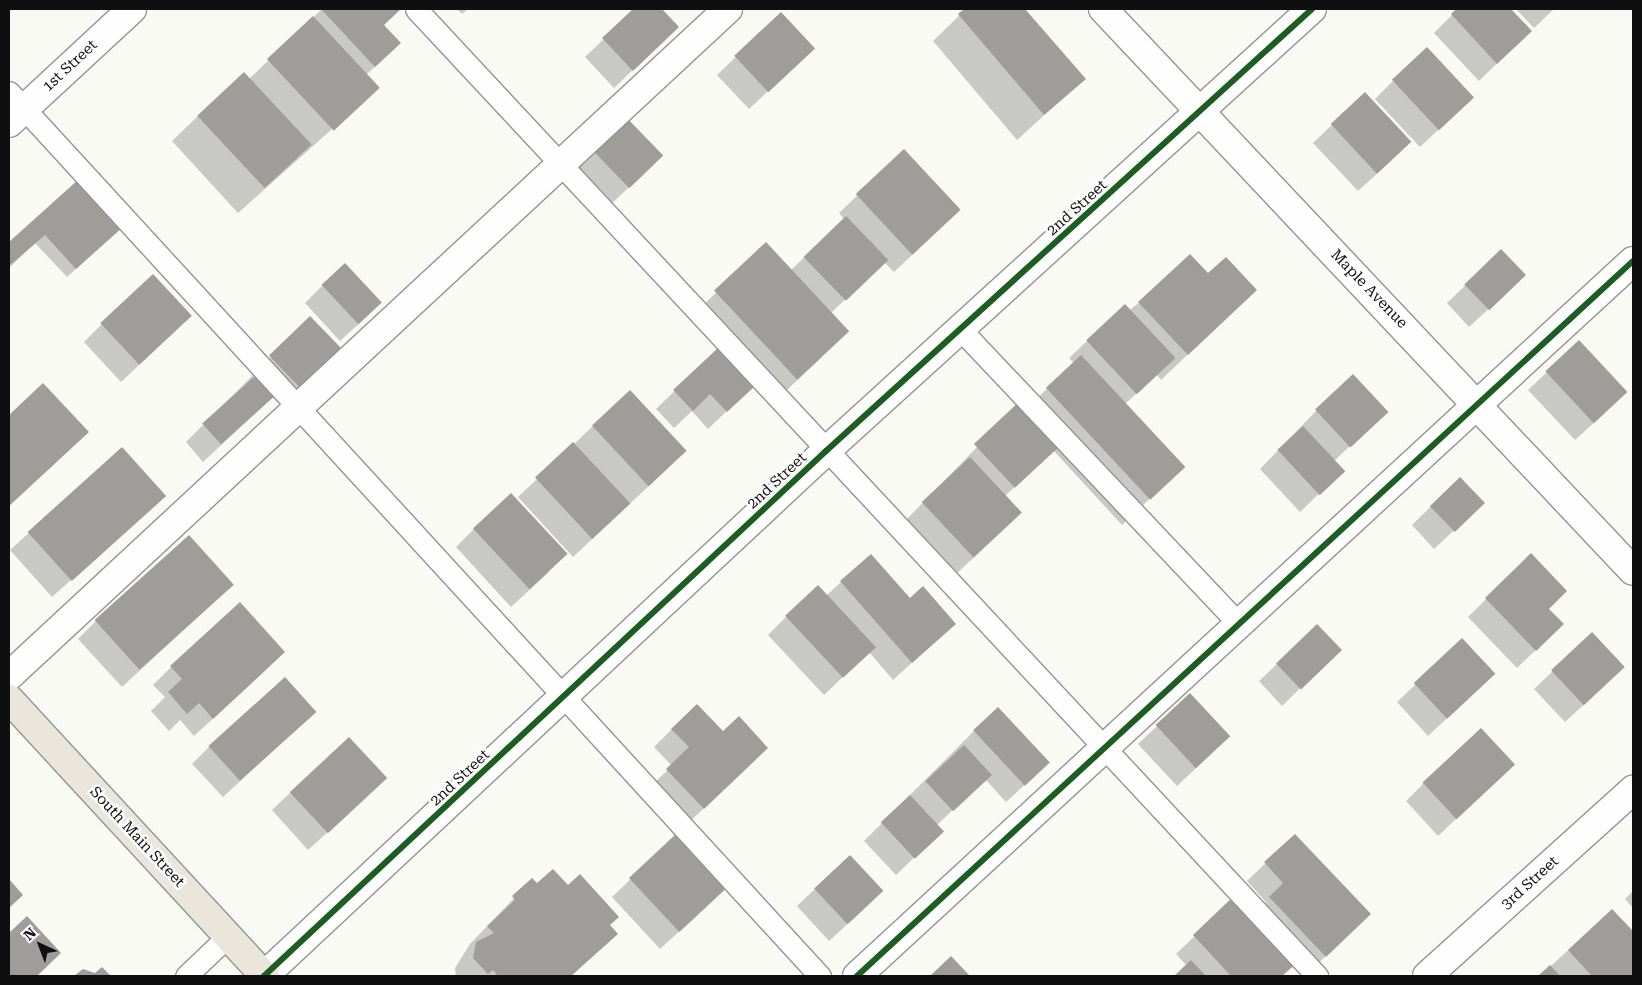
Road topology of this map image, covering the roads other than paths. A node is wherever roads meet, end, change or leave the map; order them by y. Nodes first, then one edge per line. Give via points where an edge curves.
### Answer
1 (132, 9) edge
2 (416, 9) edge
3 (728, 9) edge
4 (1103, 9) edge
5 (1312, 9) edge
6 (14, 108) edge
7 (1199, 114) junction
8 (560, 166) junction
9 (1633, 261) edge
10 (961, 330) junction
11 (1480, 405) junction
12 (298, 408) junction
13 (826, 451) junction
14 (1633, 571) edge
15 (1240, 625) junction
16 (9, 676) edge
17 (565, 698) junction
18 (9, 699) edge
19 (1102, 751) junction
20 (1633, 790) edge
21 (228, 936) junction
22 (186, 976) edge
23 (264, 976) edge
24 (820, 976) edge
25 (856, 976) edge
26 (1317, 976) edge
27 (1427, 976) edge

1 - 6 street, 1st Street
2 - 8 lane
3 - 8 street
4 - 7 street, Maple Avenue
5 - 7 street, 2nd Street
6 - 12 lane
7 - 10 street, 2nd Street
7 - 11 street, Maple Avenue
8 - 12 street
8 - 13 lane
9 - 11 street
10 - 13 street, 2nd Street
10 - 15 lane
11 - 14 street, Maple Avenue
11 - 15 street
12 - 16 street
12 - 17 lane
13 - 17 street, 2nd Street
13 - 19 lane
15 - 19 street
17 - 23 street, 2nd Street
17 - 24 lane
18 - 21 main road, South Main Street
19 - 25 street
19 - 26 lane
20 - 27 street, 3rd Street
21 - 22 lane
21 - 23 main road, South Main Street

